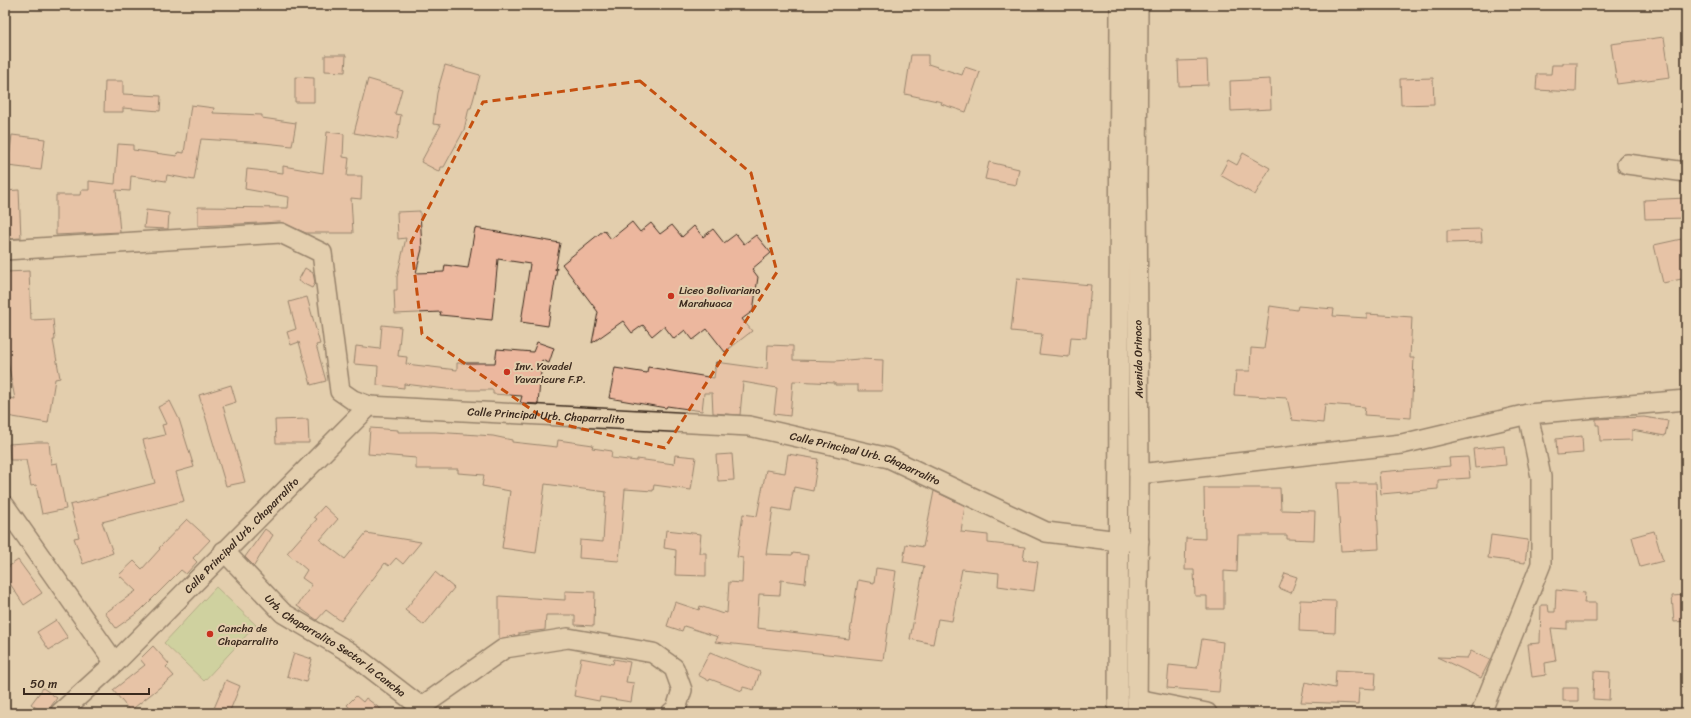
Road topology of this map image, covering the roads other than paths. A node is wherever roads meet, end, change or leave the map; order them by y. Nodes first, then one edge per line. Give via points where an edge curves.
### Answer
1 (1120, 5) edge
2 (1138, 5) edge
3 (1627, 164) dead end
4 (1686, 172) edge
5 (5, 250) edge
6 (1686, 400) edge
7 (369, 406) junction
8 (1528, 414) junction
9 (1139, 474) junction
10 (5, 506) edge
11 (1119, 541) junction
12 (1139, 541) junction
13 (224, 551) junction
14 (115, 663) junction
15 (1137, 706) edge
16 (60, 713) edge
17 (671, 713) edge
18 (1118, 713) edge
19 (1207, 713) edge
20 (1481, 713) edge

1 - 11 street, Avenida Orinoco
2 - 9 street, Avenida Orinoco via 1136,189
3 - 4 street
5 - 7 street via 281,233 322,253 340,391 353,400
6 - 8 street
7 - 11 street, Calle Principal Urb. Chaparralito via 749,426 889,458 1046,532
7 - 13 street, Calle Principal Urb. Chaparralito
8 - 9 street via 1402,444
8 - 20 street via 1541,477 1541,564
9 - 12 street, Avenida Orinoco
10 - 14 street
11 - 12 street, Calle Principal Urb. Chaparralito
11 - 18 street, Avenida Orinoco
12 - 15 street, Avenida Orinoco
13 - 14 street, Calle Principal Urb. Chaparralito
13 - 17 street, Urb. Chaparralito Sector la Cancha via 283,613 351,653 421,707 505,648 568,638 653,653 674,668 682,690 676,709
14 - 16 street, Calle Principal Urb. Chaparralito
15 - 19 street

